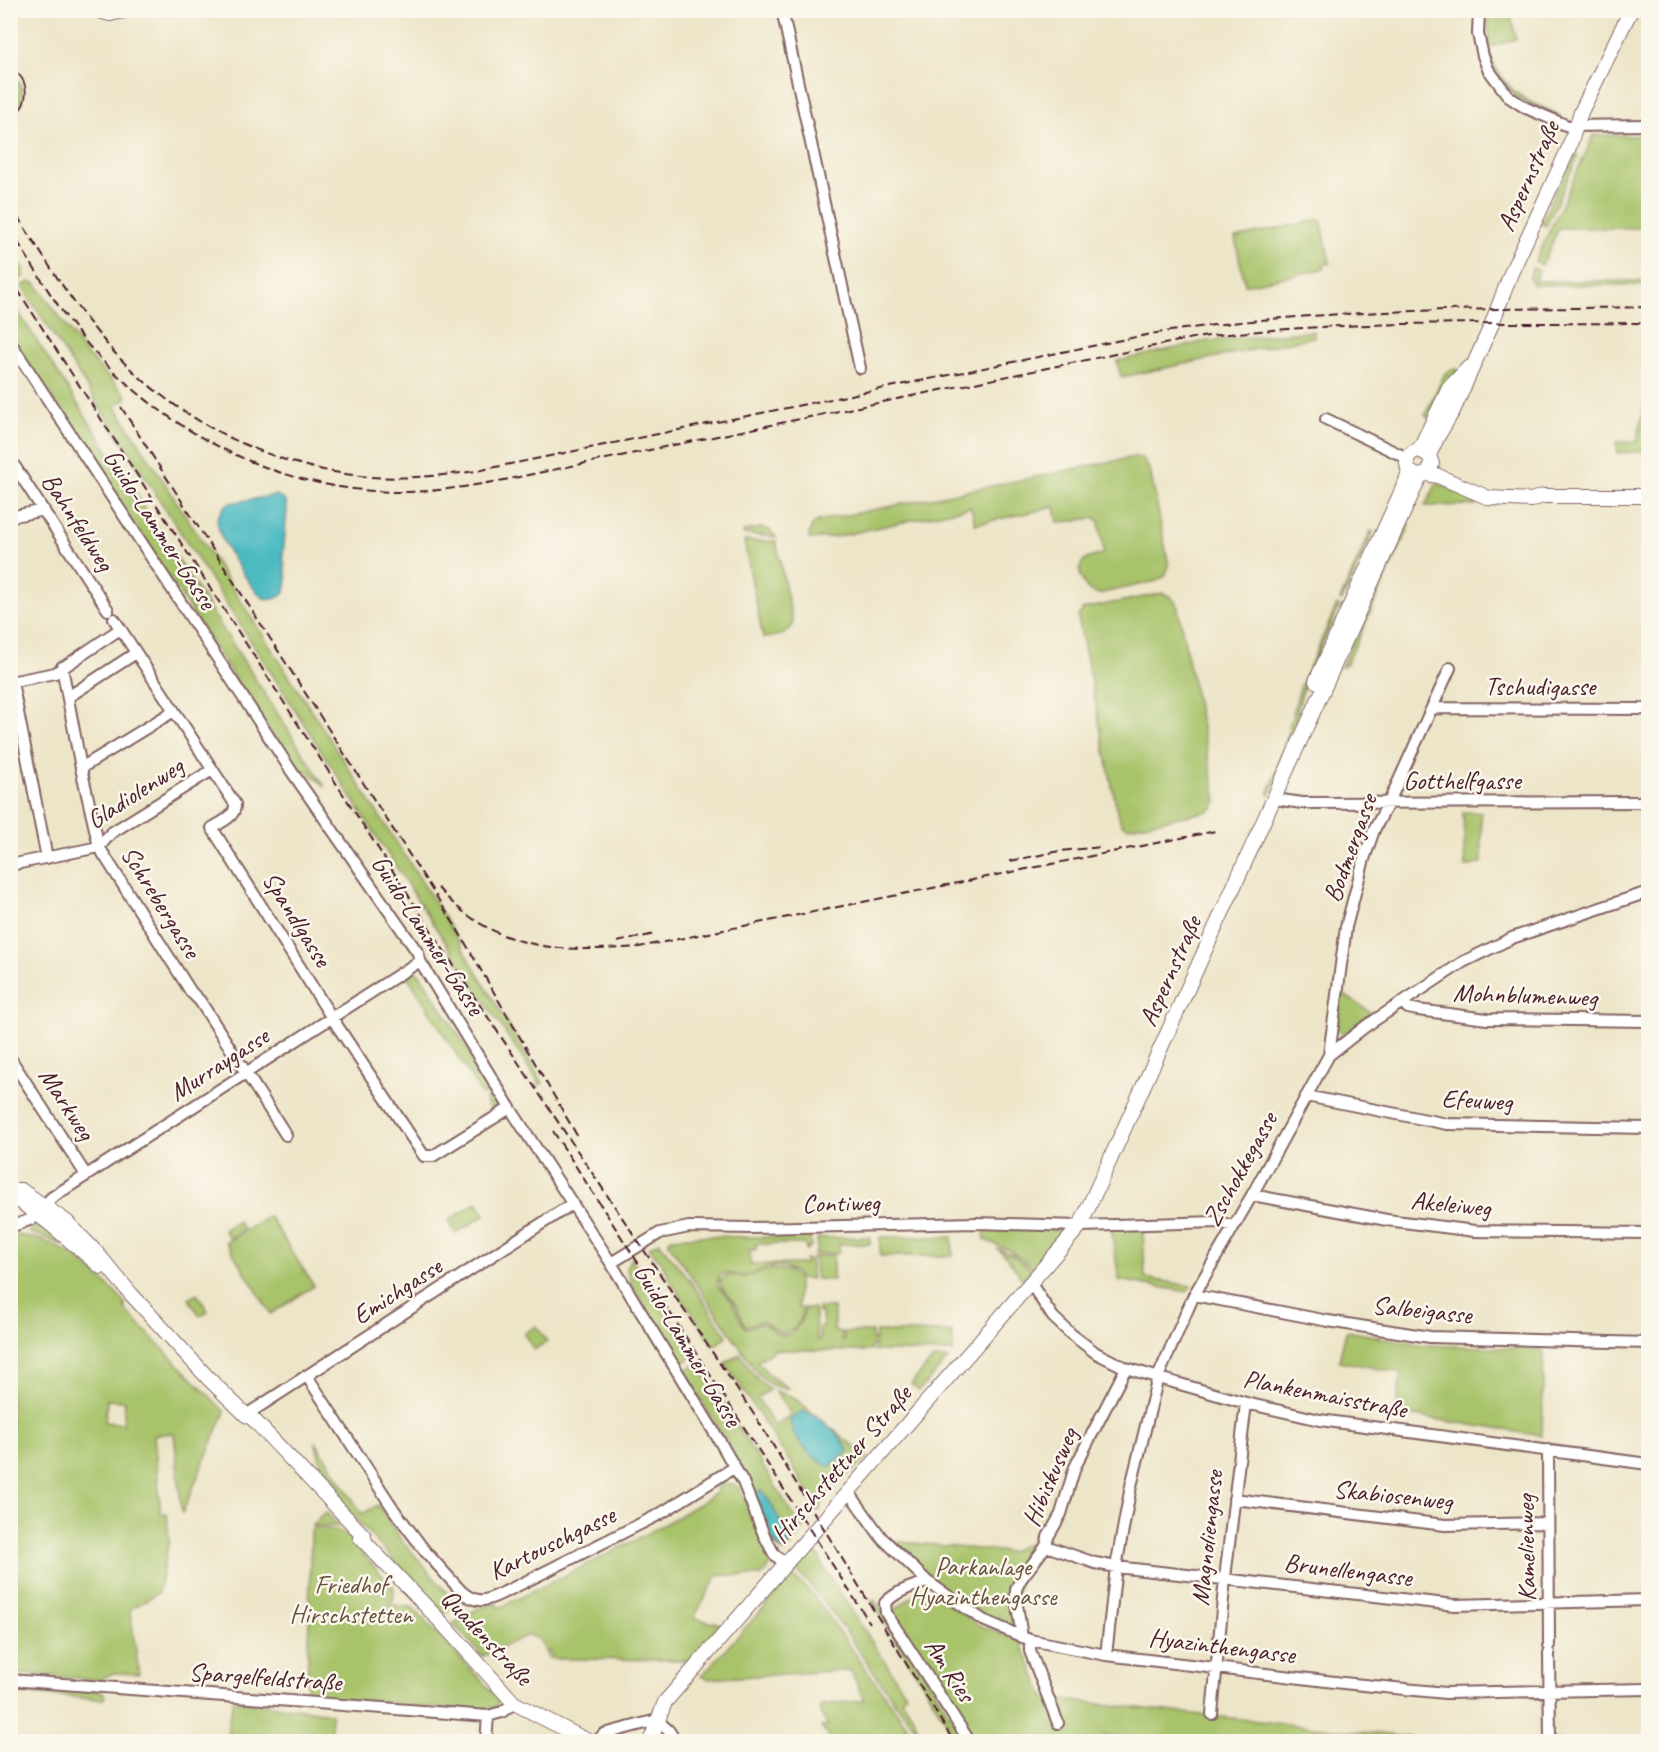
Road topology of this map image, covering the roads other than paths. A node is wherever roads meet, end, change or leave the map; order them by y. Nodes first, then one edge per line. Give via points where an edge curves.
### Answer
1 (96, 10) edge
2 (128, 10) edge
3 (782, 10) edge
4 (1479, 10) edge
5 (1631, 10) edge
6 (1648, 125) edge
7 (1576, 127) junction
8 (10, 342) edge
9 (860, 368) dead end
10 (1326, 419) dead end
11 (10, 459) edge
12 (1420, 463) junction
13 (1648, 496) edge
14 (44, 510) junction
15 (10, 517) edge
16 (120, 629) junction
17 (136, 653) junction
18 (62, 667) junction
19 (1450, 668) dead end
20 (11, 682) edge
21 (68, 697) junction
22 (1432, 708) junction
23 (1648, 709) edge
24 (174, 711) junction
25 (81, 768) junction
26 (212, 770) junction
27 (1275, 799) junction
28 (1389, 802) junction
29 (1648, 802) edge
30 (99, 847) junction
31 (47, 858) junction
32 (10, 865) edge
33 (1648, 892) edge
34 (420, 961) junction
35 (1402, 1002) junction
36 (332, 1018) junction
37 (1648, 1021) edge
38 (1329, 1055) junction
39 (10, 1058) edge
40 (246, 1073) junction
41 (1306, 1096) junction
42 (510, 1108) junction
43 (1648, 1128) edge
44 (286, 1135) dead end
45 (86, 1175) junction
46 (10, 1190) edge
47 (1252, 1195) junction
48 (572, 1204) junction
49 (40, 1210) junction
50 (1080, 1226) junction
51 (1234, 1226) junction
52 (10, 1227) edge
53 (1648, 1233) edge
54 (611, 1263) junction
55 (1031, 1284) junction
56 (1194, 1295) junction
57 (1648, 1343) edge
58 (1126, 1368) junction
59 (307, 1376) junction
60 (1158, 1377) junction
61 (1246, 1403) junction
62 (246, 1415) junction
63 (1548, 1450) junction
64 (1648, 1464) edge
65 (735, 1467) junction
66 (848, 1491) junction
67 (1234, 1499) junction
68 (1548, 1522) junction
69 (1046, 1546) junction
70 (785, 1564) junction
71 (1116, 1567) junction
72 (1225, 1578) junction
73 (928, 1582) junction
74 (1648, 1600) edge
75 (1549, 1603) junction
76 (1026, 1639) junction
77 (1106, 1655) junction
78 (1217, 1667) junction
79 (10, 1680) edge
80 (1648, 1689) edge
81 (1549, 1692) junction
82 (514, 1703) junction
83 (1212, 1714) dead end
84 (488, 1716) junction
85 (657, 1720) junction
86 (1058, 1723) dead end
87 (1550, 1739) dead end
88 (486, 1742) edge
89 (590, 1742) edge
90 (596, 1742) edge
91 (650, 1742) edge
92 (676, 1742) edge
93 (970, 1742) edge

1 - 2 main road via 110,14
3 - 9 street
4 - 7 street via 1478,34 1483,56 1509,97 1561,125
5 - 7 main road, Aspernstraße
6 - 7 street
7 - 12 main road, Aspernstraße via 1453,411
8 - 34 street, Guido-Lammer-Gasse
10 - 12 street
11 - 14 street, Bahnfeldweg
12 - 13 main road via 1438,476 1489,498
12 - 27 main road, Aspernstraße
14 - 15 street
14 - 16 street, Bahnfeldweg
16 - 17 street, Spandlgasse
16 - 18 street
17 - 21 street
17 - 24 street, Spandlgasse
18 - 20 street via 54,673
18 - 21 street, Schrebergasse
19 - 22 street, Bodmergasse
20 - 31 street
21 - 25 street, Schrebergasse
22 - 23 street, Tschudigasse
22 - 28 street, Bodmergasse
24 - 25 street
24 - 26 street, Spandlgasse
25 - 30 street, Schrebergasse
26 - 30 street, Gladiolenweg via 111,833
26 - 36 street, Spandlgasse via 236,809 212,828
27 - 28 street, Gotthelfgasse
27 - 50 main road, Aspernstraße
28 - 29 street, Gotthelfgasse
28 - 38 street, Bodmergasse via 1364,859 1346,927
30 - 31 street, Gladiolenweg
30 - 40 street, Schrebergasse
31 - 32 street, Gladiolenweg
33 - 35 street, Zschokkegasse via 1512,938 1463,962
34 - 36 street, Murraygasse
34 - 42 street, Guido-Lammer-Gasse
35 - 37 street, Mohnblumenweg via 1408,1008 1487,1020
35 - 38 street, Zschokkegasse
36 - 40 street, Murraygasse
36 - 42 street, Spandlgasse via 424,1155 433,1156
38 - 41 street, Zschokkegasse
39 - 45 street, Markweg
40 - 44 street, Schrebergasse
40 - 45 street, Murraygasse
41 - 43 street, Efeuweg via 1447,1124
41 - 47 street, Zschokkegasse
42 - 48 street, Guido-Lammer-Gasse
45 - 49 street, Murraygasse
46 - 49 main road, Quadenstraße via 21,1190
47 - 51 street, Zschokkegasse
47 - 53 street, Akeleiweg via 1387,1220 1475,1231
48 - 54 street, Guido-Lammer-Gasse
48 - 59 street, Emichgasse
49 - 52 street, Murraygasse via 32,1219
49 - 62 main road, Quadenstraße via 67,1222
50 - 51 street, Contiweg via 1217,1222
50 - 54 street, Contiweg via 970,1223 681,1227 657,1235
50 - 55 main road, Hirschstettner Straße
51 - 56 street, Zschokkegasse
54 - 65 street, Guido-Lammer-Gasse
55 - 58 street, Plankenmaisstraße via 1053,1317 1071,1334 1096,1353
55 - 66 main road, Hirschstettner Straße
56 - 57 street, Salbeigasse via 1430,1337
56 - 60 street, Zschokkegasse
58 - 60 street, Plankenmaisstraße
58 - 69 street, Hibiskusweg via 1075,1467 1061,1514
59 - 62 street, Emichgasse
59 - 65 street, Kartouschgasse via 419,1543 461,1591 478,1601 511,1589 651,1519
60 - 61 street, Plankenmaisstraße
60 - 71 street, Zschokkegasse via 1138,1452
61 - 63 street, Plankenmaisstraße via 1320,1420
61 - 67 street, Magnoliengasse
62 - 82 main road, Quadenstraße via 249,1423
63 - 64 street, Plankenmaisstraße
63 - 68 street, Kamelienweg
65 - 70 street, Guido-Lammer-Gasse via 774,1554
66 - 70 main road, Hirschstettner Straße
66 - 73 street, Hyazinthengasse via 881,1537
67 - 68 street, Skabiosenweg via 1445,1525
67 - 72 street, Magnoliengasse
68 - 75 street, Kamelienweg
69 - 71 street, Brunellengasse
69 - 76 street, Hibiskusweg via 1016,1589
70 - 85 main road, Hirschstettner Straße via 665,1702
71 - 72 street, Brunellengasse
71 - 77 street, Zschokkegasse
72 - 75 street, Brunellengasse via 1455,1605
72 - 78 street, Magnoliengasse
73 - 76 street, Hyazinthengasse via 982,1620
73 - 93 street, Am Ries via 893,1595 885,1603 886,1613
74 - 75 street, Brunellengasse
75 - 81 street, Kamelienweg
76 - 77 street, Hyazinthengasse
76 - 86 street, Hibiskusweg
77 - 78 street, Hyazinthengasse
78 - 81 street, Hyazinthengasse via 1446,1693
78 - 83 street, Magnoliengasse
79 - 84 street, Spargelfeldstraße
80 - 81 street, Hyazinthengasse
81 - 87 street, Kamelienweg
82 - 84 street
82 - 89 main road, Quadenstraße
84 - 88 street
85 - 90 street via 604,1734
85 - 91 main road, Hirschstettner Straße
85 - 92 street

